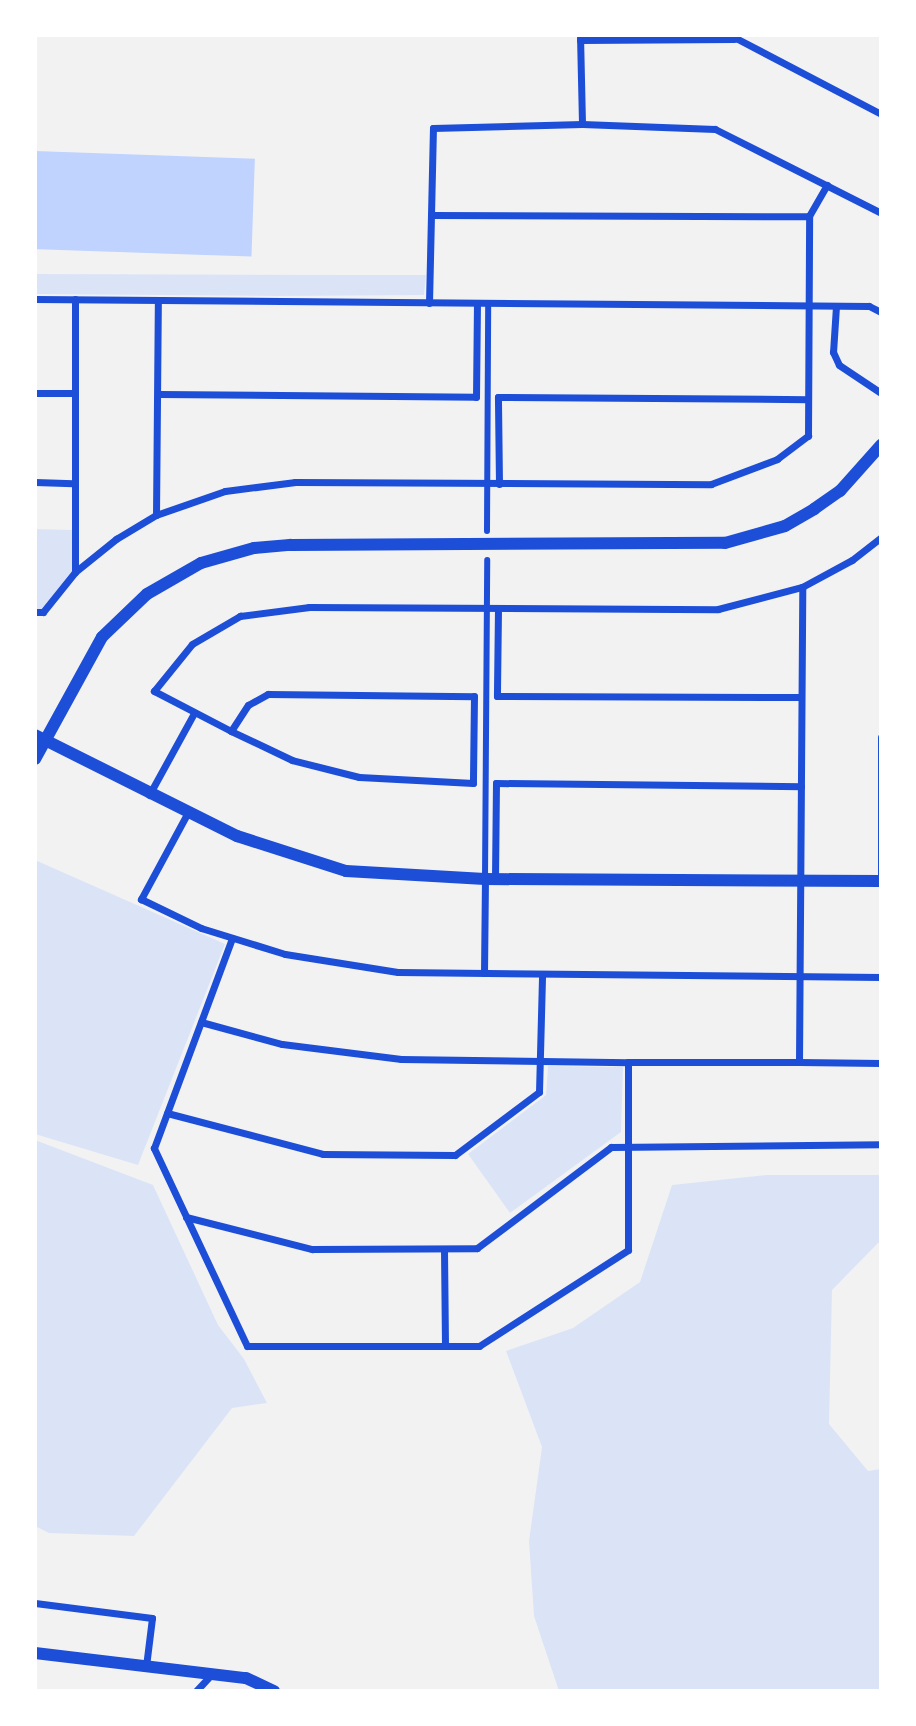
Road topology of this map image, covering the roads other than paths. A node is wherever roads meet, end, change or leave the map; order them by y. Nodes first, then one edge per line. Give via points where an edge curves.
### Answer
1 (732, 37) edge
2 (580, 38) edge
3 (881, 114) edge
4 (582, 124) junction
5 (827, 186) junction
6 (881, 213) edge
7 (431, 215) junction
8 (809, 216) junction
9 (35, 299) edge
10 (75, 299) junction
11 (159, 300) junction
12 (429, 303) junction
13 (477, 303) junction
14 (488, 303) junction
15 (808, 305) junction
16 (836, 306) junction
17 (881, 312) edge
18 (35, 393) edge
19 (74, 393) junction
20 (881, 393) edge
21 (159, 394) junction
22 (808, 399) junction
23 (881, 445) edge
24 (35, 482) edge
25 (73, 482) junction
26 (499, 484) junction
27 (486, 485) junction
28 (156, 515) junction
29 (487, 531) dead end
30 (881, 537) edge
31 (487, 560) dead end
32 (75, 572) junction
33 (802, 587) junction
34 (485, 609) junction
35 (498, 609) junction
36 (35, 612) edge
37 (802, 697) junction
38 (194, 713) junction
39 (231, 731) junction
40 (881, 737) edge
41 (40, 738) edge
42 (35, 759) edge
43 (801, 786) junction
44 (881, 786) edge
45 (149, 795) junction
46 (187, 814) junction
47 (490, 878) junction
48 (800, 880) junction
49 (881, 881) edge
50 (232, 938) junction
51 (484, 973) junction
52 (542, 974) junction
53 (800, 975) junction
54 (881, 977) edge
55 (201, 1021) junction
56 (542, 1060) junction
57 (628, 1062) junction
58 (799, 1062) junction
59 (881, 1063) edge
60 (167, 1113) junction
61 (627, 1144) junction
62 (881, 1144) edge
63 (186, 1217) junction
64 (444, 1250) junction
65 (445, 1346) junction
66 (35, 1603) edge
67 (35, 1653) edge
68 (146, 1667) junction
69 (212, 1674) junction
70 (196, 1691) edge
71 (274, 1691) edge

1 - 2 street
1 - 3 street
2 - 4 street
4 - 5 street via 715,129
4 - 7 street via 433,128
5 - 6 street
5 - 8 street
7 - 8 street
7 - 12 street
8 - 15 street
9 - 10 street
10 - 11 street
10 - 19 street
11 - 12 street
11 - 21 street
12 - 13 street
13 - 14 street
13 - 21 street via 476,397
14 - 15 street
14 - 27 street
15 - 16 street
15 - 22 street
16 - 17 street via 869,306
16 - 20 street via 833,352 839,365
18 - 19 street
19 - 25 street
21 - 28 street
22 - 26 street via 808,436 777,459 710,484
22 - 26 street via 498,397
23 - 41 street via 840,491 814,509 785,526 725,543 290,545 254,548 201,563 146,594 102,637
24 - 25 street
25 - 32 street
26 - 27 street
27 - 28 street via 260,484 189,501
27 - 29 street
28 - 32 street
30 - 33 street via 852,560
31 - 34 street
32 - 36 street via 43,612
33 - 35 street via 718,609
33 - 37 street
34 - 35 street
34 - 38 street via 309,607 240,616 192,643 154,691
34 - 47 street
35 - 37 street via 497,696
37 - 43 street
38 - 39 street
38 - 45 street
39 - 39 street via 248,705 268,694 474,696 473,783 359,777 292,760
40 - 44 street
41 - 42 street
41 - 45 street
43 - 47 street via 496,783
43 - 48 street
44 - 49 street
45 - 46 street
46 - 47 street via 280,854 346,871
46 - 50 street via 141,898
47 - 48 street
47 - 51 street
48 - 49 street
48 - 53 street
50 - 51 street via 347,967
50 - 55 street
51 - 52 street
52 - 53 street
52 - 56 street
53 - 54 street
53 - 58 street
55 - 56 street via 333,1053 401,1059
55 - 60 street
56 - 57 street
56 - 60 street via 539,1092 455,1155 323,1154
57 - 58 street
57 - 61 street
58 - 59 street
60 - 63 street via 154,1149
61 - 62 street
61 - 64 street via 611,1147 477,1248
61 - 65 street via 628,1250 479,1346
63 - 64 street via 312,1249
63 - 65 street via 247,1346
64 - 65 street
66 - 68 street via 152,1618
67 - 68 street
68 - 69 street
69 - 70 street
69 - 71 street via 253,1681

